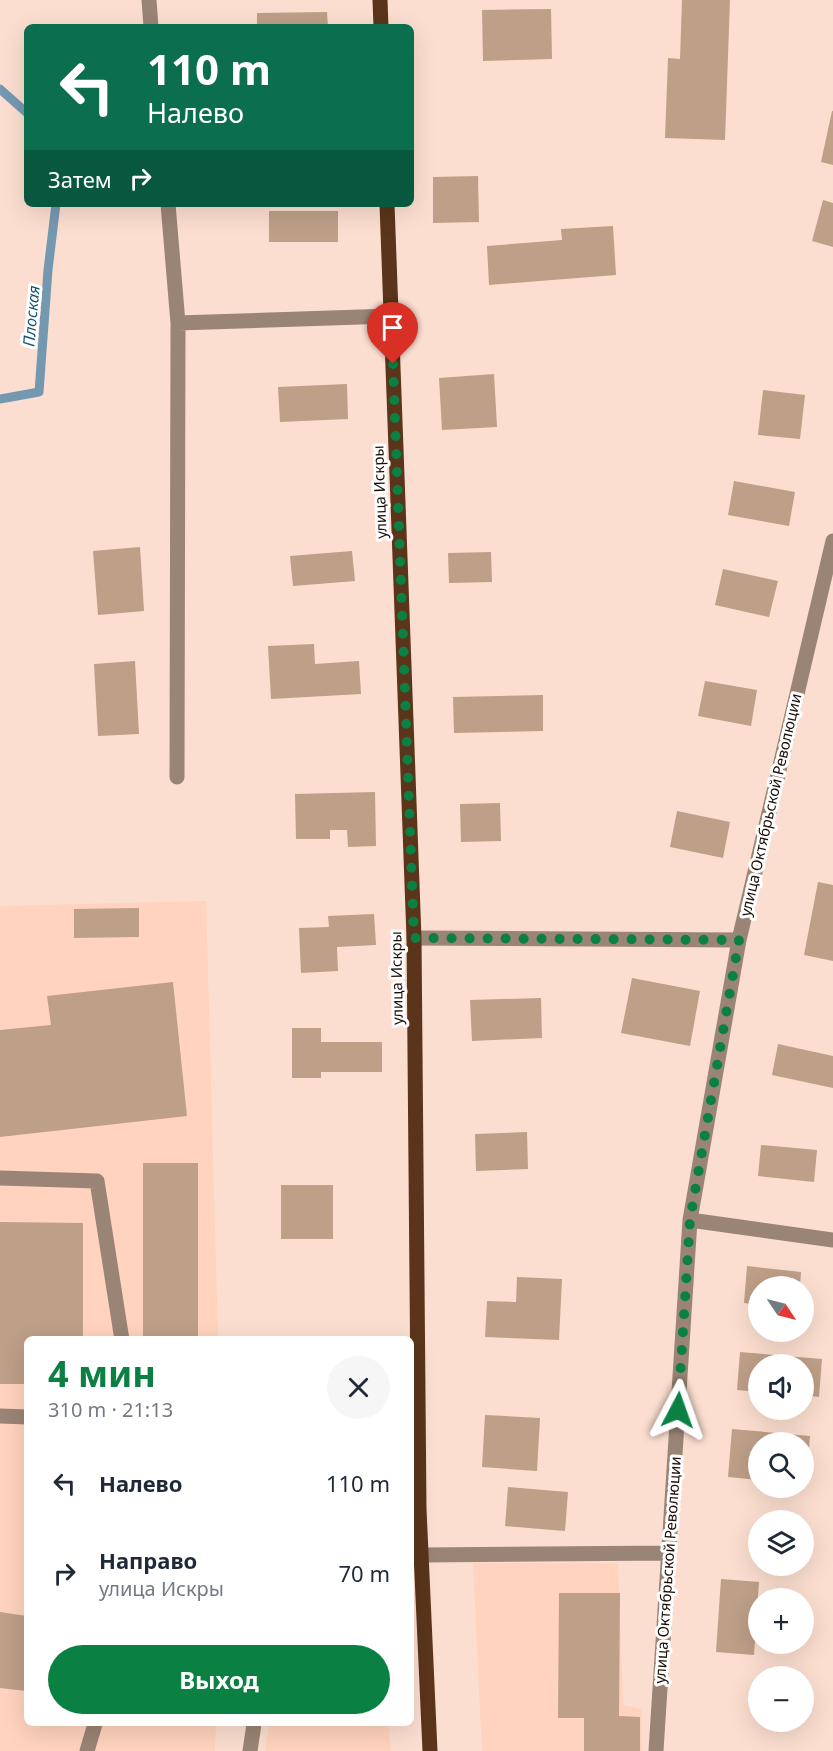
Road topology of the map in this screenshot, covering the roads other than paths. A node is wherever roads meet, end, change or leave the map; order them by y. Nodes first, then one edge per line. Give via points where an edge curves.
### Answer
1 (149, 0) edge
2 (380, 0) edge
3 (151, 24) edge
4 (381, 24) edge
5 (168, 207) edge
6 (387, 207) edge
7 (392, 316) junction
8 (178, 322) junction
9 (833, 541) edge
10 (177, 777) dead end
11 (414, 938) junction
12 (739, 940) junction
13 (0, 1178) edge
14 (690, 1220) junction
15 (833, 1240) edge
16 (121, 1336) edge
17 (0, 1416) edge
18 (24, 1417) edge
19 (415, 1447) edge
20 (415, 1510) edge
21 (669, 1553) junction
22 (421, 1555) junction
23 (94, 1726) edge
24 (254, 1726) edge
25 (87, 1751) edge
26 (250, 1751) edge
27 (430, 1751) edge
28 (656, 1751) edge

1 - 3 street
2 - 4 main road
5 - 8 street
6 - 7 main road, улица Искры
7 - 8 street
7 - 11 main road, улица Искры
8 - 10 street
9 - 12 street, улица Октябрьской Революции
11 - 12 street
11 - 19 main road, улица Искры
12 - 14 street, улица Октябрьской Революции
13 - 16 street via 97,1181
14 - 15 street
14 - 21 street, улица Октябрьской Революции
17 - 18 street
19 - 20 main road, улица Искры
20 - 22 main road, улица Искры
21 - 22 street
21 - 28 street, улица Октябрьской Революции
22 - 27 main road, улица Искры
23 - 25 street
24 - 26 street

